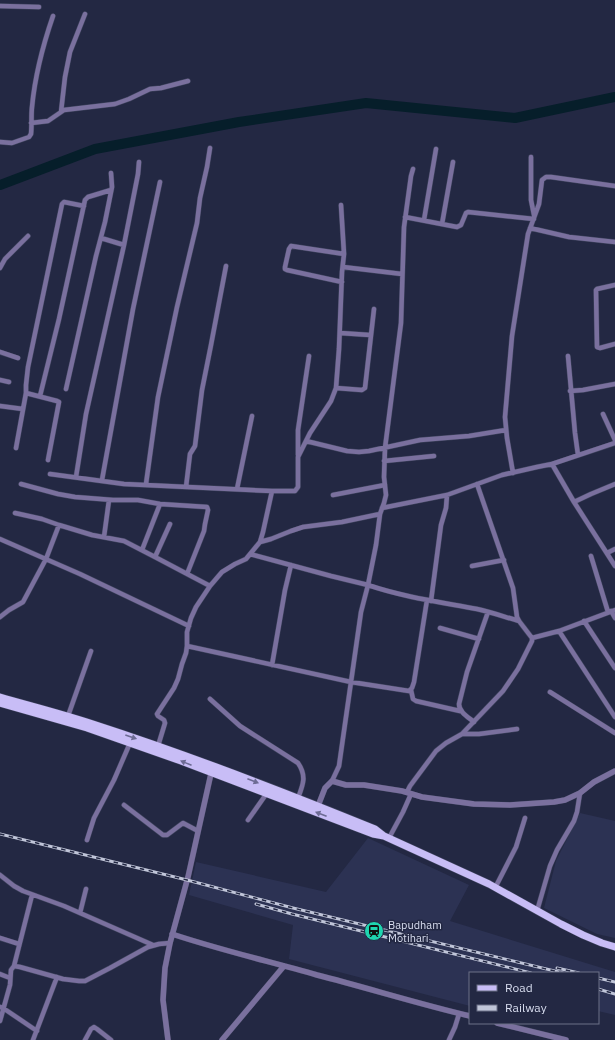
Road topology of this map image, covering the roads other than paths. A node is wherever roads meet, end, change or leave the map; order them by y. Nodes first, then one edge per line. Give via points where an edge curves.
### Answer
1 (0, 6) edge
2 (39, 7) dead end
3 (85, 14) dead end
4 (53, 16) dead end
5 (188, 81) dead end
6 (61, 112) junction
7 (31, 123) junction
8 (0, 142) edge
9 (210, 148) dead end
10 (436, 149) dead end
11 (531, 157) dead end
12 (139, 162) dead end
13 (453, 162) dead end
14 (413, 169) dead end
15 (110, 173) dead end
16 (160, 182) dead end
17 (615, 186) edge
18 (111, 190) junction
19 (341, 205) dead end
20 (84, 206) junction
21 (405, 217) junction
22 (534, 217) junction
23 (424, 220) junction
24 (442, 224) junction
25 (530, 228) junction
26 (28, 236) dead end
27 (101, 238) junction
28 (615, 242) edge
29 (124, 244) junction
30 (344, 254) junction
31 (226, 266) dead end
32 (343, 267) junction
33 (0, 268) edge
34 (402, 274) junction
35 (342, 282) junction
36 (615, 285) edge
37 (374, 309) dead end
38 (340, 333) junction
39 (370, 335) junction
40 (615, 344) edge
41 (0, 352) edge
42 (309, 356) dead end
43 (568, 356) dead end
44 (18, 358) dead end
45 (0, 380) edge
46 (9, 382) dead end
47 (615, 384) edge
48 (336, 388) junction
49 (66, 389) dead end
50 (570, 391) junction
51 (26, 393) junction
52 (40, 396) junction
53 (0, 406) edge
54 (23, 409) junction
55 (603, 414) dead end
56 (252, 416) dead end
57 (506, 430) junction
58 (306, 441) junction
59 (615, 441) edge
60 (16, 448) dead end
61 (385, 448) junction
62 (578, 455) junction
63 (434, 456) dead end
64 (298, 457) junction
65 (48, 460) dead end
66 (384, 461) junction
67 (552, 464) junction
68 (513, 472) junction
69 (50, 474) dead end
70 (76, 477) junction
71 (102, 480) junction
72 (21, 484) dead end
73 (146, 484) junction
74 (477, 484) junction
75 (615, 484) edge
76 (385, 485) junction
77 (186, 487) junction
78 (237, 489) junction
79 (272, 491) junction
80 (333, 495) dead end
81 (447, 495) junction
82 (109, 500) junction
83 (574, 502) junction
84 (160, 504) junction
85 (382, 508) junction
86 (15, 513) dead end
87 (380, 514) junction
88 (170, 524) dead end
89 (59, 525) junction
90 (104, 537) junction
91 (0, 540) edge
92 (260, 542) junction
93 (615, 549) edge
94 (142, 550) junction
95 (607, 553) junction
96 (250, 554) junction
97 (591, 556) dead end
98 (156, 557) junction
99 (46, 559) junction
100 (504, 560) junction
101 (291, 565) junction
102 (472, 566) dead end
103 (615, 566) edge
104 (186, 574) junction
105 (368, 585) junction
106 (210, 586) junction
107 (429, 600) junction
108 (611, 611) edge
109 (488, 612) junction
110 (0, 617) edge
111 (615, 618) edge
112 (519, 621) junction
113 (584, 621) junction
114 (189, 626) junction
115 (440, 628) dead end
116 (559, 630) junction
117 (532, 638) junction
118 (479, 639) junction
119 (187, 646) junction
120 (91, 651) dead end
121 (272, 665) junction
122 (615, 668) edge
123 (351, 682) junction
124 (411, 690) junction
125 (550, 692) dead end
126 (0, 697) edge
127 (210, 699) dead end
128 (0, 703) edge
129 (460, 711) junction
130 (68, 716) junction
131 (615, 717) edge
132 (474, 722) junction
133 (517, 729) dead end
134 (615, 733) edge
135 (462, 734) junction
136 (130, 743) junction
137 (158, 746) junction
138 (213, 765) junction
139 (615, 770) edge
140 (211, 773) junction
141 (332, 781) junction
142 (267, 793) junction
143 (409, 793) junction
144 (580, 793) junction
145 (298, 798) junction
146 (124, 805) dead end
147 (318, 806) junction
148 (525, 818) dead end
149 (248, 820) dead end
150 (198, 831) junction
151 (386, 837) junction
152 (87, 840) dead end
153 (0, 875) edge
154 (495, 888) junction
155 (86, 889) dead end
156 (32, 895) junction
157 (537, 911) junction
158 (80, 913) junction
159 (172, 934) junction
160 (0, 938) edge
161 (170, 943) junction
162 (19, 944) junction
163 (153, 945) junction
164 (615, 946) edge
165 (14, 966) junction
166 (284, 966) junction
167 (0, 974) edge
168 (57, 977) junction
169 (10, 978) junction
170 (2, 1008) edge
171 (459, 1014) junction
172 (469, 1016) edge
173 (0, 1021) edge
174 (501, 1024) edge
175 (37, 1031) junction
176 (555, 1039) edge
177 (33, 1040) edge
178 (84, 1040) edge
179 (112, 1040) edge
180 (168, 1040) edge
181 (222, 1040) edge
182 (449, 1040) edge
183 (566, 1040) edge

1 - 2 street
3 - 6 street via 70,52
4 - 7 street via 40,60
5 - 6 street via 150,89 115,104 66,109
6 - 7 street via 48,121
7 - 8 street via 29,136 12,143
9 - 73 street via 197,223 158,397
10 - 23 street
11 - 22 street via 531,200
12 - 29 street
13 - 24 street
14 - 21 street
15 - 18 street
16 - 71 street via 133,309
17 - 22 street via 546,177 542,180 539,204
18 - 20 street via 86,198
18 - 27 street
19 - 30 street
20 - 51 street via 64,202 62,204 28,367
20 - 52 street
21 - 23 street
21 - 34 street
22 - 24 street via 469,212 460,226
22 - 25 street
23 - 24 street
25 - 28 street via 569,237
25 - 57 street via 512,336
26 - 33 street
27 - 29 street
27 - 49 street
29 - 70 street via 86,414
30 - 32 street
30 - 35 street via 291,246 285,267 287,270
31 - 77 street
32 - 34 street
32 - 35 street
34 - 61 street via 400,330
35 - 38 street
36 - 40 street via 596,290 597,347
37 - 39 street
38 - 39 street
38 - 48 street
39 - 48 street via 366,386 362,390
41 - 44 street
42 - 64 street via 298,430
43 - 50 street
45 - 46 street
47 - 50 street
48 - 58 street via 331,401
50 - 62 street
51 - 52 street
51 - 54 street
52 - 65 street via 59,402
53 - 54 street
54 - 60 street
55 - 59 street
56 - 78 street
57 - 61 street via 420,440
57 - 68 street
58 - 61 street via 354,452
58 - 64 street
59 - 62 street
61 - 66 street
62 - 67 street
63 - 66 street
64 - 79 street via 298,487 295,491
66 - 76 street
67 - 68 street
67 - 83 street
68 - 74 street
69 - 70 street
70 - 71 street
71 - 73 street
72 - 82 street via 68,496
73 - 77 street
74 - 81 street
74 - 100 street
75 - 83 street
76 - 80 street
76 - 85 street via 386,495
77 - 78 street
78 - 79 street
79 - 92 street
81 - 85 street
81 - 107 street
82 - 84 street via 138,500
82 - 90 street
83 - 95 street
84 - 94 street
84 - 104 street via 208,508 204,532
85 - 87 street
86 - 89 street
87 - 92 street via 303,527
87 - 105 street
88 - 98 street
89 - 90 street
89 - 99 street
90 - 94 street via 119,539
91 - 99 street
92 - 96 street
93 - 95 street
94 - 98 street
95 - 103 street
96 - 101 street
96 - 106 street via 246,559 222,572
97 - 108 street
98 - 104 street
99 - 110 street via 23,602
99 - 114 street
100 - 102 street
100 - 112 street via 514,592
101 - 105 street
101 - 121 street via 284,590
104 - 106 street
105 - 107 street
105 - 123 street via 361,612
106 - 114 street via 190,618
107 - 109 street
107 - 124 street
108 - 111 street
108 - 113 street
109 - 112 street
109 - 118 street
112 - 117 street
113 - 116 street
113 - 122 street
114 - 119 street
115 - 118 street
116 - 117 street
116 - 131 street
117 - 132 street via 511,680
118 - 129 street via 462,688 458,707
119 - 121 street
119 - 137 street via 178,679 157,714 165,722
120 - 130 street
121 - 123 street
123 - 124 street
123 - 141 street via 339,766
124 - 129 street via 416,701
125 - 134 street
126 - 130 main road
127 - 145 street via 240,726 298,763 304,780
128 - 136 main road
129 - 132 street
130 -> 137 main road
132 - 135 street
133 - 135 street
135 - 143 street via 436,751 410,786
140 -> 136 main road
136 - 152 street via 94,818
137 - 138 main road
138 - 140 street
138 -> 145 main road
139 - 144 street
140 - 142 main road
140 - 150 street
141 - 143 street
141 - 147 street via 325,788
142 - 149 street
151 -> 142 main road
143 - 144 street via 474,804 510,805 554,802
143 - 151 street via 403,812
144 - 157 street via 574,821 550,866
145 - 147 main road
146 - 150 street via 163,835 167,835 183,823
147 - 151 main road via 375,829
148 - 154 street via 516,847
150 - 159 street
151 - 154 main road
153 - 156 street
154 - 157 main road
155 - 158 street
156 - 158 street
156 - 162 street
157 - 164 main road via 583,935
158 - 163 street
159 - 161 street
159 - 166 street
160 - 162 street
161 - 163 street
161 - 180 street via 163,1000
162 - 165 street
163 - 168 street via 84,981
165 - 168 street
165 - 169 street
166 - 171 street
166 - 181 street
167 - 169 street
168 - 175 street
169 - 170 street
170 - 173 street
170 - 175 street
171 - 172 street
171 - 182 street
174 - 176 street
175 - 177 street
176 - 183 street
178 - 179 street via 94,1027

